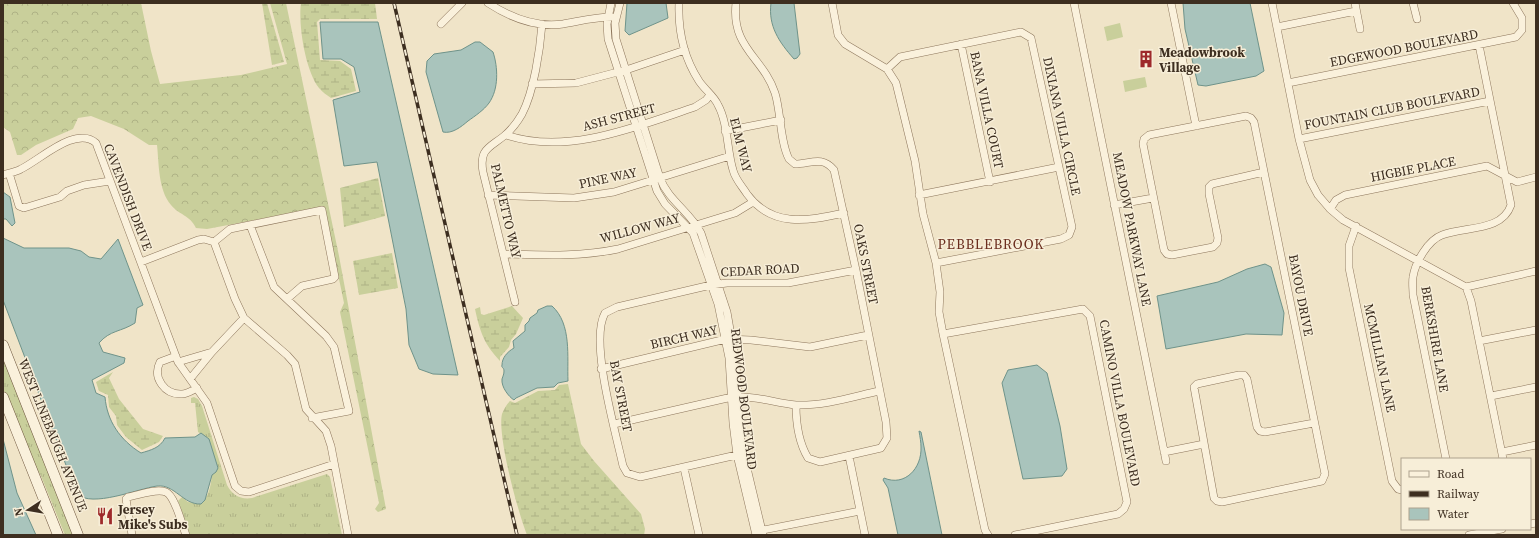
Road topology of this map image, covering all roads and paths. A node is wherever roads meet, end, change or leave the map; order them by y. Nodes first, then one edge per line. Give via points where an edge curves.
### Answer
1 (462, 3) edge
2 (488, 3) edge
3 (611, 3) edge
4 (620, 3) edge
5 (679, 3) edge
6 (736, 3) edge
7 (832, 3) edge
8 (1074, 3) edge
9 (1171, 3) edge
10 (1272, 3) edge
11 (1355, 3) edge
12 (1413, 3) edge
13 (1513, 3) edge
14 (1356, 11) junction
15 (608, 17) junction
16 (616, 18) junction
17 (1416, 19) dead end
18 (441, 24) dead end
19 (542, 24) junction
20 (1277, 27) junction
21 (1360, 29) dead end
22 (961, 44) junction
23 (1479, 45) junction
24 (685, 50) junction
25 (887, 69) junction
26 (626, 70) junction
27 (618, 72) junction
28 (1288, 83) junction
29 (532, 84) junction
30 (710, 95) junction
31 (1490, 101) junction
32 (781, 120) junction
33 (643, 124) junction
34 (1196, 126) junction
35 (635, 127) junction
36 (725, 131) junction
37 (506, 135) junction
38 (1299, 139) junction
39 (730, 156) junction
40 (1059, 167) junction
41 (1264, 172) junction
42 (6, 174) edge
43 (1505, 175) junction
44 (1536, 177) edge
45 (656, 179) junction
46 (110, 181) junction
47 (990, 182) junction
48 (488, 195) junction
49 (919, 195) junction
50 (1153, 198) junction
51 (753, 202) junction
52 (1114, 205) junction
53 (1330, 209) junction
54 (844, 212) junction
55 (250, 225) junction
56 (697, 225) junction
57 (1356, 226) junction
58 (689, 227) junction
59 (214, 242) junction
60 (504, 254) junction
61 (1419, 260) junction
62 (141, 262) junction
63 (936, 263) junction
64 (856, 270) junction
65 (1536, 271) edge
66 (715, 284) junction
67 (1466, 286) junction
68 (286, 299) junction
69 (515, 302) dead end
70 (244, 318) junction
71 (1536, 330) edge
72 (943, 334) junction
73 (868, 335) junction
74 (729, 339) junction
75 (1480, 341) junction
76 (3, 345) edge
77 (212, 352) junction
78 (177, 359) junction
79 (601, 369) junction
80 (190, 379) junction
81 (1536, 387) edge
82 (197, 388) junction
83 (879, 391) junction
84 (1491, 396) junction
85 (3, 397) edge
86 (735, 397) junction
87 (796, 405) junction
88 (312, 418) junction
89 (1314, 423) junction
90 (614, 424) junction
91 (1204, 444) junction
92 (1536, 445) edge
93 (1164, 452) junction
94 (740, 454) junction
95 (849, 456) junction
96 (1502, 456) edge
97 (1446, 458) edge
98 (1166, 461) dead end
99 (334, 464) junction
100 (684, 468) junction
101 (1401, 490) edge
102 (860, 511) junction
103 (1496, 530) edge
104 (759, 533) edge
105 (58, 535) edge
106 (78, 535) edge
107 (132, 535) edge
108 (186, 535) edge
109 (348, 535) edge
110 (699, 535) edge
111 (865, 535) edge
112 (988, 535) edge
113 (1015, 535) edge
114 (1469, 535) edge

1 - 18 street
2 - 19 street via 505,14
3 - 15 street, REDWOOD BOULEVARD
4 - 16 street, REDWOOD BOULEVARD
5 - 24 street, ELM WAY via 680,29
6 - 32 street, OAKS STREET via 739,35 746,49 768,78 775,93
7 - 25 street via 838,35 845,44
8 - 52 street, MEADOW PARKWAY LANE
9 - 34 street
10 - 20 street
11 - 14 street
12 - 17 street
13 - 23 street, EDGEWOOD BOULEVARD via 1522,18 1522,30 1516,37
14 - 20 street
14 - 21 street
15 - 16 street
15 - 19 street via 563,24
15 - 27 street, REDWOOD BOULEVARD via 608,38
16 - 26 street, REDWOOD BOULEVARD via 616,39
19 - 29 street, PALMETTO WAY via 540,54
20 - 28 street
22 - 25 street, DIXIANA VILLA CIRCLE via 900,57
22 - 40 street, DIXIANA VILLA CIRCLE via 1021,32 1031,38
22 - 47 street, BANA VILLA COURT
23 - 28 street, EDGEWOOD BOULEVARD
23 - 31 street, BERKSHIRE LANE
24 - 26 street
24 - 30 street, ELM WAY via 700,82
25 - 49 street via 898,90 915,161
26 - 27 street
26 - 33 street, REDWOOD BOULEVARD
27 - 29 street via 576,83
27 - 35 street, REDWOOD BOULEVARD
28 - 38 street
29 - 37 street, PALMETTO WAY via 522,114
30 - 33 street, ASH STREET via 696,107
30 - 36 street, ELM WAY via 719,107
31 - 38 street, FOUNTAIN CLUB BOULEVARD
31 - 43 street, BERKSHIRE LANE
32 - 36 street
32 - 54 street, OAKS STREET via 786,153 790,161 799,164 820,160 828,164 834,170
33 - 35 street, ASH STREET
33 - 45 street, REDWOOD BOULEVARD
34 - 41 street, BAYOU DRIVE via 1246,116 1251,118
34 - 50 street, BAYOU DRIVE via 1149,135 1144,139
35 - 37 street, ASH STREET via 602,137 571,142 539,141
35 - 45 street, REDWOOD BOULEVARD
36 - 39 street, ELM WAY
37 - 48 street, PALMETTO WAY via 490,146 483,155 482,167
38 - 53 street via 1310,180
39 - 45 street, PINE WAY
39 - 51 street, ELM WAY via 733,172
40 - 47 street
40 - 63 street, DIXIANA VILLA CIRCLE via 1072,227 1069,235 1061,239
41 - 50 street, BAYOU DRIVE via 1210,185 1209,194 1218,238 1218,243 1213,247 1172,256 1167,254
41 - 89 street, BAYOU DRIVE
42 - 46 street via 19,206 24,208 60,197 67,191 84,185
42 - 46 street, CAVENDISH DRIVE via 20,170 66,141 82,137 90,138 96,143
43 - 44 street, HIGBIE PLACE via 1517,182
43 - 53 street, HIGBIE PLACE via 1487,166 1345,194 1336,200
43 - 61 street, BERKSHIRE LANE via 1511,205 1503,218 1495,223 1440,235 1429,244
45 - 48 street, PINE WAY via 614,192 574,198
45 - 56 street, REDWOOD BOULEVARD
45 - 58 street, REDWOOD BOULEVARD via 657,191 665,204
46 - 62 street, CAVENDISH DRIVE
47 - 49 street
48 - 60 street, PALMETTO WAY
49 - 63 street
50 - 52 street
51 - 54 street, ELM WAY via 771,215 792,220
51 - 56 street, WILLOW WAY via 735,213
52 - 93 street, MEADOW PARKWAY LANE
53 - 57 street via 1343,220
54 - 64 street, OAKS STREET
55 - 59 street via 230,229
55 - 68 street via 271,282
55 - 68 street via 322,210 335,277 302,286
56 - 58 street, WILLOW WAY
56 - 66 street, REDWOOD BOULEVARD via 704,240
57 - 61 street
57 - 101 street, MCMILLIAN LANE via 1349,246 1349,268 1392,482
58 - 60 street, WILLOW WAY via 631,246 601,252 557,256
58 - 66 street, REDWOOD BOULEVARD
59 - 62 street via 198,240
59 - 70 street
60 - 69 street, PALMETTO WAY
61 - 67 street
61 - 97 street, BERKSHIRE LANE via 1413,276 1413,295
62 - 78 street, CAVENDISH DRIVE
63 - 72 street
64 - 66 street, CEDAR ROAD via 788,283
64 - 73 street, OAKS STREET
65 - 67 street
66 - 74 street, REDWOOD BOULEVARD
66 - 79 street, BAY STREET via 607,310 601,325
67 - 75 street
68 - 88 street via 326,336 334,347 349,411
70 - 77 street
70 - 88 street via 295,364 306,409
71 - 75 street
72 - 112 street
72 - 113 street, CAMINO VILLA BOULEVARD via 1074,309 1083,309 1090,316 1127,502 1118,514
73 - 74 street, BIRCH WAY via 810,347
73 - 83 street, OAKS STREET
74 - 79 street, BIRCH WAY
74 - 86 street, REDWOOD BOULEVARD
75 - 84 street
76 - 106 main road, WEST LINEBAUGH AVENUE
77 - 78 street
77 - 80 street
78 - 80 street, CAVENDISH DRIVE
78 - 82 street via 160,362 158,377 162,386 178,394
79 - 90 street, BAY STREET
80 - 82 street, CAVENDISH DRIVE
81 - 84 street
82 - 99 street, CAVENDISH DRIVE via 208,403 235,486 241,491 249,492
83 - 87 street via 822,404
83 - 95 street, OAKS STREET via 888,432 887,441 878,449
84 - 96 street
85 - 105 main road
86 - 87 street
86 - 90 street
86 - 94 street, REDWOOD BOULEVARD via 733,423
87 - 95 street, OAKS STREET via 803,450 808,458 820,462
88 - 99 street via 326,431
89 - 91 street, BAYOU DRIVE via 1260,431 1247,379 1244,375 1239,375 1197,384 1194,387
89 - 91 street, BAYOU DRIVE via 1324,474 1322,481 1222,502 1214,498
90 - 100 street, BAY STREET via 623,466 630,475 640,477
91 - 93 street
92 - 96 street
93 - 98 street, MEADOW PARKWAY LANE
94 - 100 street, BAY STREET
94 - 104 street, REDWOOD BOULEVARD
95 - 102 street
99 - 109 street
100 - 110 street
102 - 104 street
102 - 111 street
103 - 114 street
107 - 108 street via 126,499 158,491 166,492 173,500

